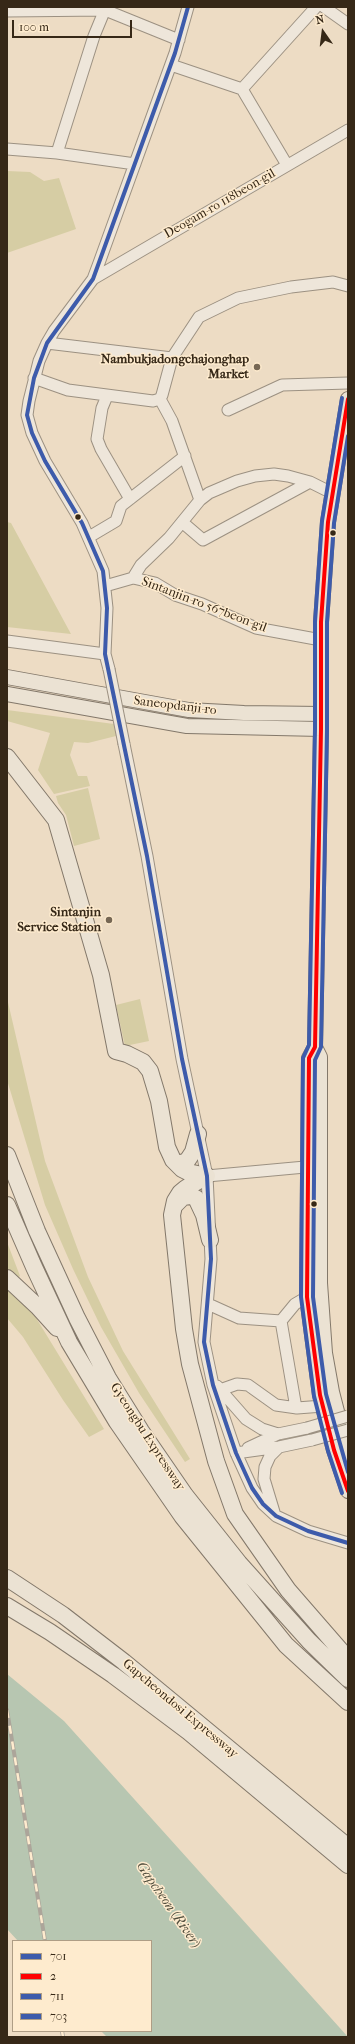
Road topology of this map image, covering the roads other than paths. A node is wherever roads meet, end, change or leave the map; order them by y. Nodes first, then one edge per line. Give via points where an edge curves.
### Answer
1 (188, 7) edge
2 (316, 7) edge
3 (324, 7) edge
4 (105, 8) edge
5 (7, 11) edge
6 (348, 24) edge
7 (179, 40) junction
8 (171, 65) junction
9 (242, 90) junction
10 (348, 130) edge
11 (7, 149) edge
12 (57, 153) junction
13 (135, 164) junction
14 (287, 165) junction
15 (93, 279) junction
16 (348, 286) edge
17 (47, 343) junction
18 (172, 358) junction
19 (34, 378) junction
20 (348, 383) edge
21 (107, 396) junction
22 (160, 399) junction
23 (348, 399) edge
24 (228, 410) dead end
25 (185, 456) junction
26 (310, 482) junction
27 (332, 493) junction
28 (130, 498) junction
29 (200, 500) junction
30 (182, 522) junction
31 (89, 537) junction
32 (134, 578) junction
33 (105, 586) junction
34 (321, 640) junction
35 (7, 641) edge
36 (106, 654) junction
37 (7, 678) edge
38 (7, 694) edge
39 (321, 714) junction
40 (321, 729) junction
41 (7, 757) edge
42 (198, 1134) junction
43 (7, 1155) edge
44 (173, 1160) junction
45 (313, 1166) junction
46 (207, 1176) junction
47 (7, 1205) edge
48 (173, 1209) junction
49 (210, 1240) junction
50 (7, 1278) edge
51 (307, 1297) junction
52 (208, 1304) junction
53 (281, 1321) junction
54 (69, 1342) junction
55 (212, 1381) junction
56 (220, 1390) junction
57 (323, 1406) junction
58 (296, 1408) junction
59 (348, 1416) edge
60 (348, 1430) edge
61 (278, 1434) junction
62 (280, 1447) junction
63 (236, 1453) junction
64 (348, 1454) edge
65 (348, 1491) edge
66 (276, 1516) junction
67 (348, 1544) edge
68 (7, 1578) edge
69 (7, 1606) edge
70 (348, 1659) edge
71 (348, 1679) edge
72 (348, 1702) edge
73 (348, 1847) edge
74 (348, 1865) edge

1 - 7 street
2 - 9 street
3 - 6 street
4 - 5 street
4 - 7 street
4 - 12 street
7 - 8 street
8 - 9 street
8 - 13 street
9 - 14 street
10 - 14 street, Deogam-ro 118beon-gil
11 - 12 street
12 - 13 street
13 - 15 street
14 - 15 street, Deogam-ro 118beon-gil
15 - 17 street
16 - 18 street via 333,282 291,287 238,298 199,317
17 - 18 street
17 - 19 street
18 - 22 street
19 - 21 street via 68,390
19 - 31 street via 27,415 32,433 45,461
20 - 24 street via 282,385
21 - 22 street
21 - 28 street via 102,408 97,438
22 - 25 street via 172,421
23 - 27 main road
25 - 28 street
25 - 29 street
26 - 27 street, Sintanjin-ro 567beon-gil
26 - 29 street, Sintanjin-ro 567beon-gil via 274,474 255,476
26 - 30 street via 203,540
27 - 34 main road
28 - 31 street via 121,506 116,521
29 - 30 street, Sintanjin-ro 567beon-gil
30 - 32 street, Sintanjin-ro 567beon-gil via 141,565
31 - 33 street via 103,571
32 - 33 street, Sintanjin-ro 567beon-gil
32 - 34 street, Sintanjin-ro 567beon-gil via 155,583 175,595 256,628
33 - 36 street
34 - 39 main road
35 - 36 street
36 - 42 street, bridge via 147,856 182,1059
37 - 39 main road, Saneopdanji-ro via 189,710
38 - 40 main road, Saneopdanji-ro via 186,726
39 - 40 main road
40 - 45 main road via 315,1047 309,1058
41 - 44 highway via 56,820 101,975 116,1051 143,1062 150,1071 159,1101 167,1147
42 - 44 highway via 194,1152 188,1161 178,1164
42 - 46 street
43 - 71 highway, Gyeongbu Expressway via 37,1231 77,1318 108,1378 141,1431 184,1495 234,1558 304,1636
44 - 46 highway via 188,1172
45 - 46 street
45 - 51 main road
45 - 64 main road via 325,1353
46 - 48 highway via 180,1193
46 - 49 street
47 - 54 highway, Gyeongbu Expressway
48 - 49 highway via 183,1197 196,1198 204,1215
48 - 70 highway via 184,1329 190,1364 216,1461 235,1514 288,1590
49 - 52 street
50 - 54 highway via 38,1307
51 - 53 street via 295,1304
51 - 57 main road
52 - 53 street via 239,1318
52 - 55 street via 204,1342
53 - 58 street
54 - 72 highway, Gyeongbu Expressway via 117,1422 182,1516 286,1645
55 - 56 street
55 - 63 street
56 - 58 street via 237,1384 248,1385 276,1405
56 - 61 street via 246,1419 262,1429
57 - 58 street
57 - 65 main road
59 - 61 street, bridge
60 - 62 street, bridge
61 - 63 street
62 - 63 street
62 - 66 street via 270,1456 265,1467 264,1480
63 - 66 street via 252,1488 263,1504
66 - 67 street via 308,1531
68 - 73 highway, Gapcheondosi Expressway via 63,1615 124,1662
69 - 74 highway, Gapcheondosi Expressway via 50,1632 183,1728

